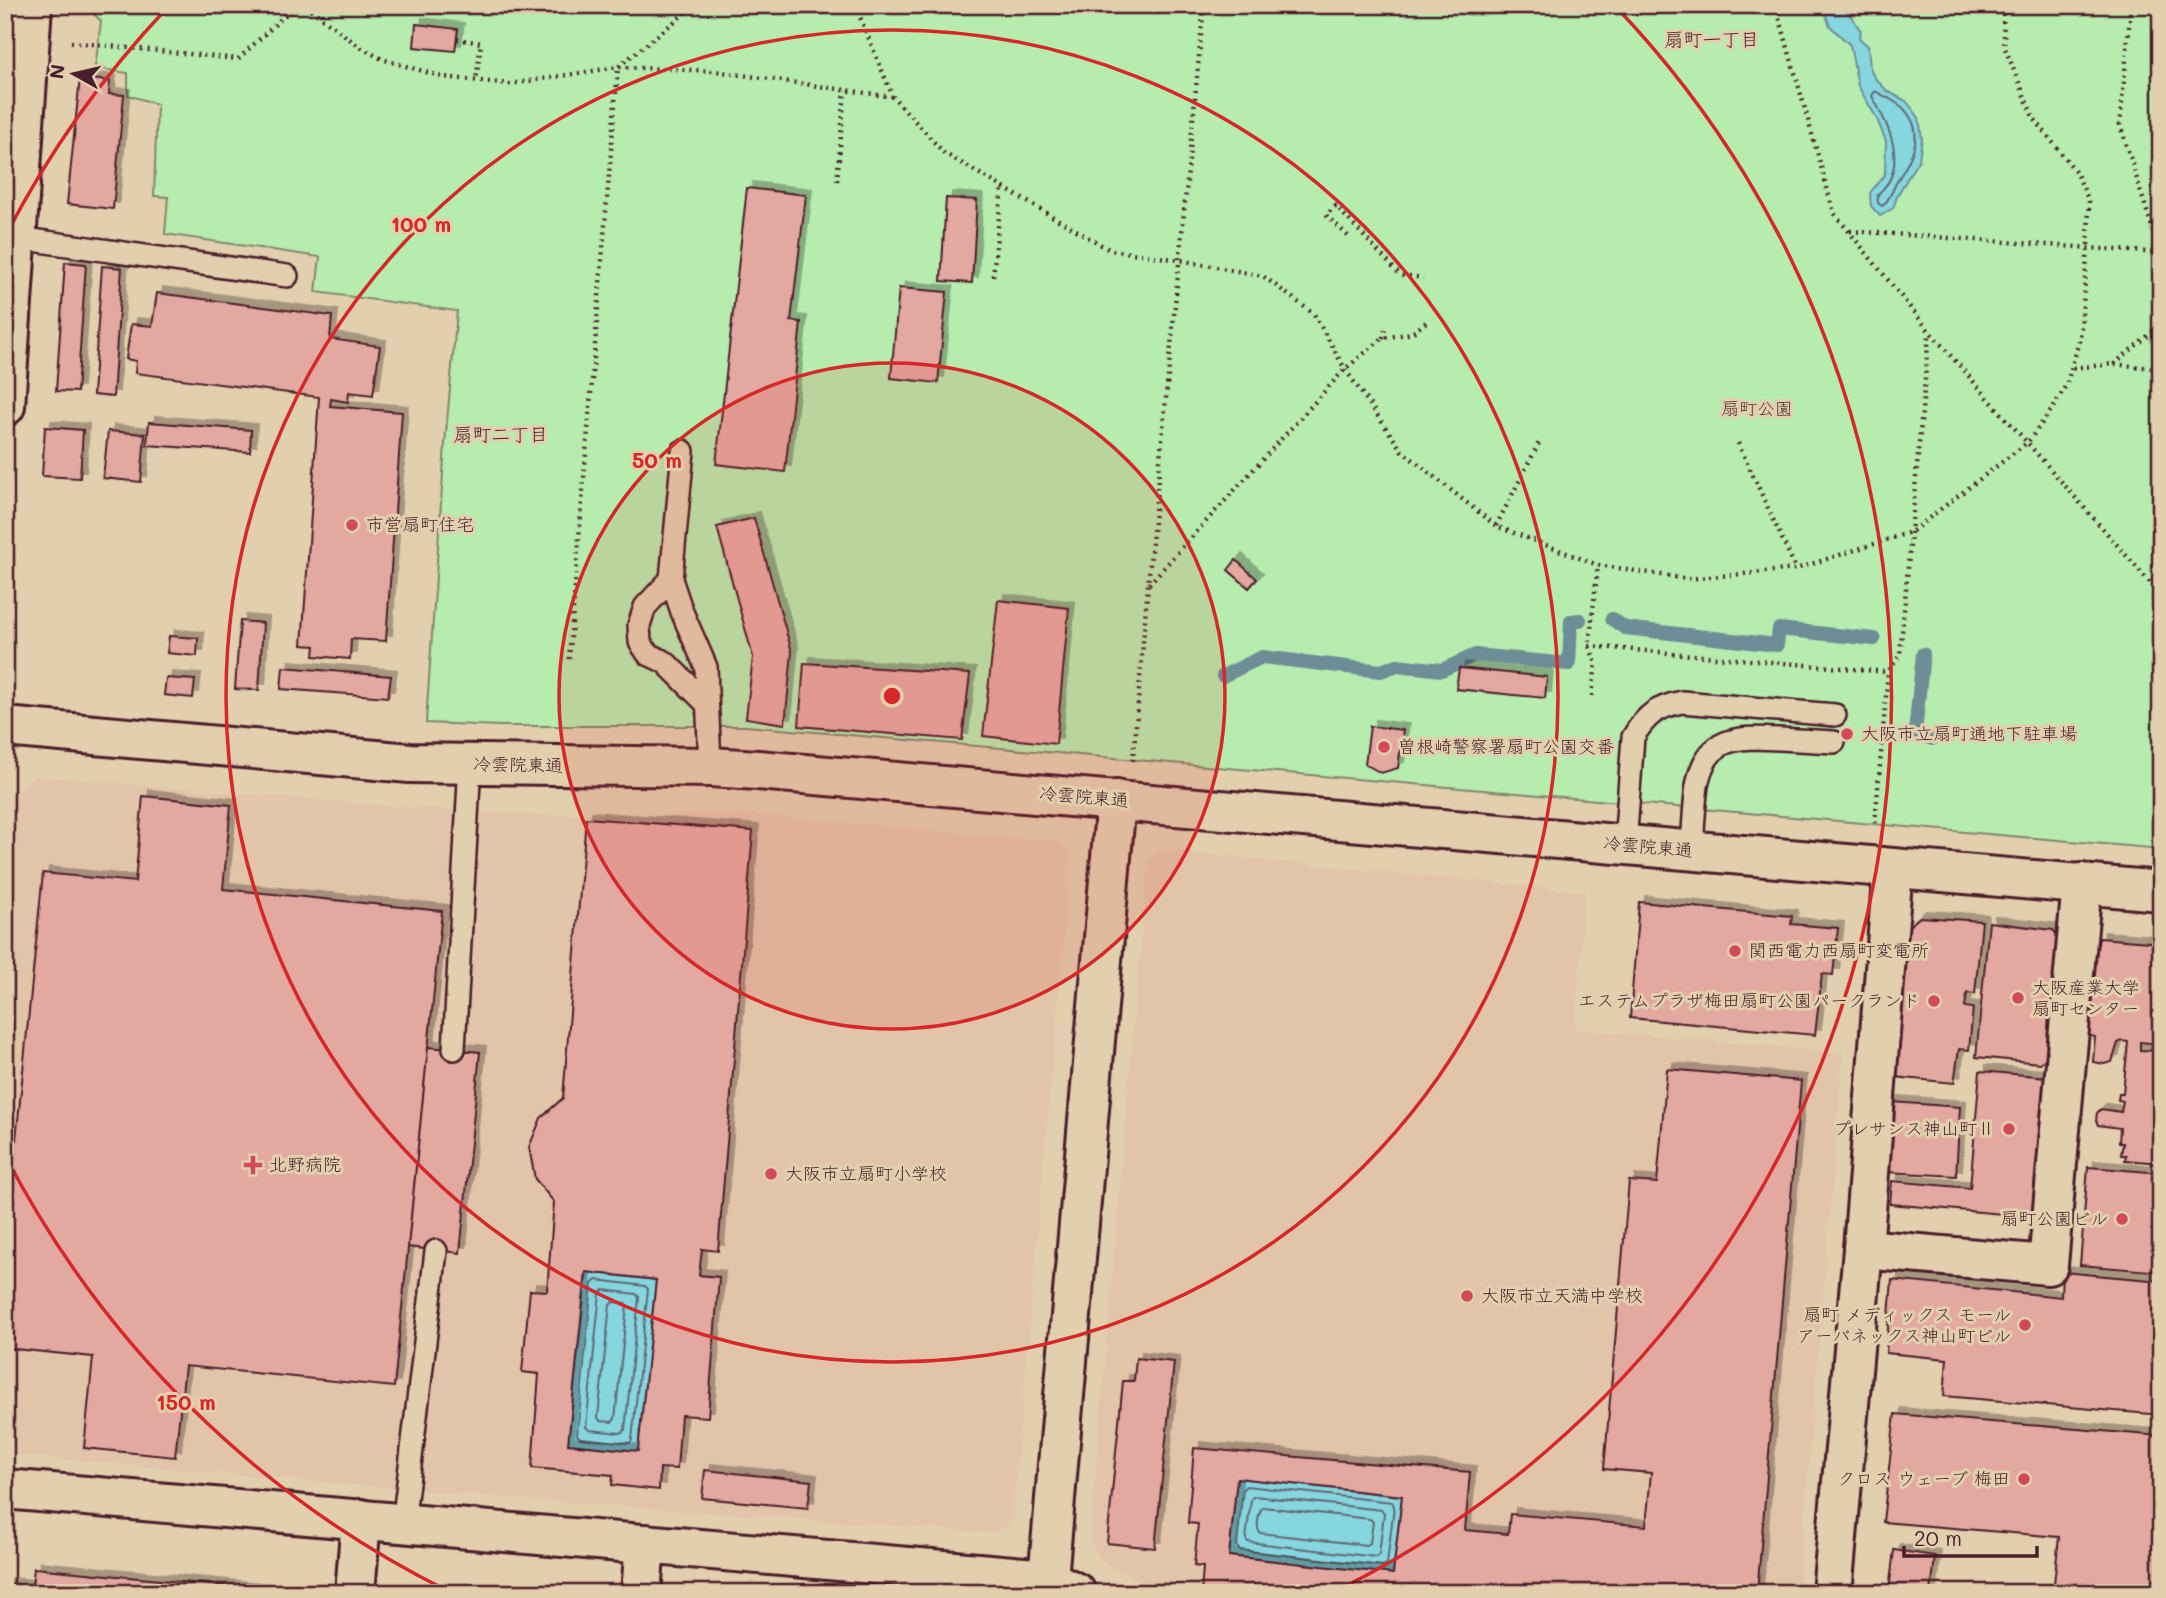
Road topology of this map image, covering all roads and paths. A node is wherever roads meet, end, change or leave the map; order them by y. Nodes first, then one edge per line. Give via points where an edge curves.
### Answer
1 (32, 5) edge
2 (296, 5) edge
3 (305, 5) edge
4 (695, 5) edge
5 (856, 5) edge
6 (1204, 5) edge
7 (1776, 5) edge
8 (2002, 5) edge
9 (2131, 5) edge
10 (457, 39) dead end
11 (71, 42) dead end
12 (618, 67) junction
13 (476, 81) junction
14 (845, 90) junction
15 (893, 97) junction
16 (837, 181) dead end
17 (1002, 187) junction
18 (1849, 231) junction
19 (1348, 236) dead end
20 (18, 238) junction
21 (2088, 247) junction
22 (2160, 253) edge
23 (1180, 260) junction
24 (287, 276) dead end
25 (993, 276) dead end
26 (1423, 278) dead end
27 (1429, 320) dead end
28 (2161, 325) edge
29 (1385, 328) dead end
30 (1930, 332) junction
31 (1383, 338) junction
32 (2113, 364) junction
33 (2073, 368) junction
34 (1346, 369) junction
35 (2161, 369) edge
36 (5, 406) edge
37 (1541, 439) dead end
38 (2028, 442) junction
39 (1738, 443) dead end
40 (683, 451) dead end
41 (1496, 526) junction
42 (1911, 532) junction
43 (1598, 565) junction
44 (1796, 569) junction
45 (671, 579) junction
46 (1148, 584) junction
47 (2161, 595) edge
48 (1589, 646) junction
49 (569, 659) dead end
50 (1888, 672) junction
51 (1592, 696) dead end
52 (707, 704) junction
53 (1835, 715) dead end
54 (5, 727) edge
55 (1834, 742) dead end
56 (470, 764) junction
57 (710, 767) junction
58 (1124, 785) junction
59 (1874, 831) dead end
60 (1625, 845) junction
61 (1692, 851) junction
62 (1893, 868) junction
63 (2082, 883) junction
64 (2161, 891) edge
65 (454, 1049) dead end
66 (1863, 1249) junction
67 (436, 1251) dead end
68 (5, 1489) edge
69 (361, 1519) junction
70 (403, 1524) junction
71 (645, 1544) junction
72 (1058, 1588) edge
73 (355, 1593) edge
74 (641, 1593) edge
75 (1832, 1593) edge

1 - 20 street
2 - 11 path via 239,59
3 - 13 path via 382,59 443,77
4 - 12 path
5 - 15 path
6 - 23 path
7 - 18 path via 1834,213
8 - 21 path via 2005,48 2033,117 2076,172 2089,201
9 - 22 path via 2120,125
10 - 13 path via 481,43
12 - 13 path via 510,84
12 - 14 path via 715,71
12 - 49 path
14 - 15 path
14 - 16 path
15 - 17 path via 944,153
17 - 23 path via 1110,250
17 - 25 path
18 - 21 path
18 - 30 path
19 - 26 path via 1326,215 1336,206 1400,275
20 - 24 lane
20 - 36 street
21 - 22 path
21 - 33 path
23 - 34 path via 1263,276 1314,314
23 - 46 path
27 - 31 path via 1412,334
28 - 32 path
29 - 31 path
30 - 38 path
30 - 42 path
31 - 34 path
32 - 33 path
32 - 35 path
33 - 38 path via 2055,405
34 - 41 path via 1402,451
34 - 46 path
37 - 41 path
38 - 42 path
38 - 47 path
39 - 44 path
40 - 45 lane
41 - 43 path
42 - 44 path
42 - 50 path via 1900,655
43 - 44 path via 1688,579
43 - 48 path
45 - 52 lane via 706,667
45 - 52 lane via 645,607 640,642
46 - 58 path
48 - 50 path
48 - 51 path via 1596,663
50 - 59 path
52 - 57 lane
53 - 60 lane via 1682,702 1651,713 1633,737
54 - 56 street, 冷雲院東通 via 410,763
55 - 61 lane via 1727,740 1713,751 1698,784
56 - 57 street, 冷雲院東通
56 - 65 lane
57 - 58 street, 冷雲院東通
58 - 60 street, 冷雲院東通
58 - 72 street
60 - 61 street, 冷雲院東通
61 - 62 street, 冷雲院東通
62 - 63 street, 冷雲院東通
62 - 66 street
63 - 64 street, 冷雲院東通
63 - 66 street via 2049,1265
66 - 75 street
67 - 70 lane
68 - 69 street
69 - 70 street
69 - 73 street
70 - 71 street
71 - 72 street
71 - 74 street

